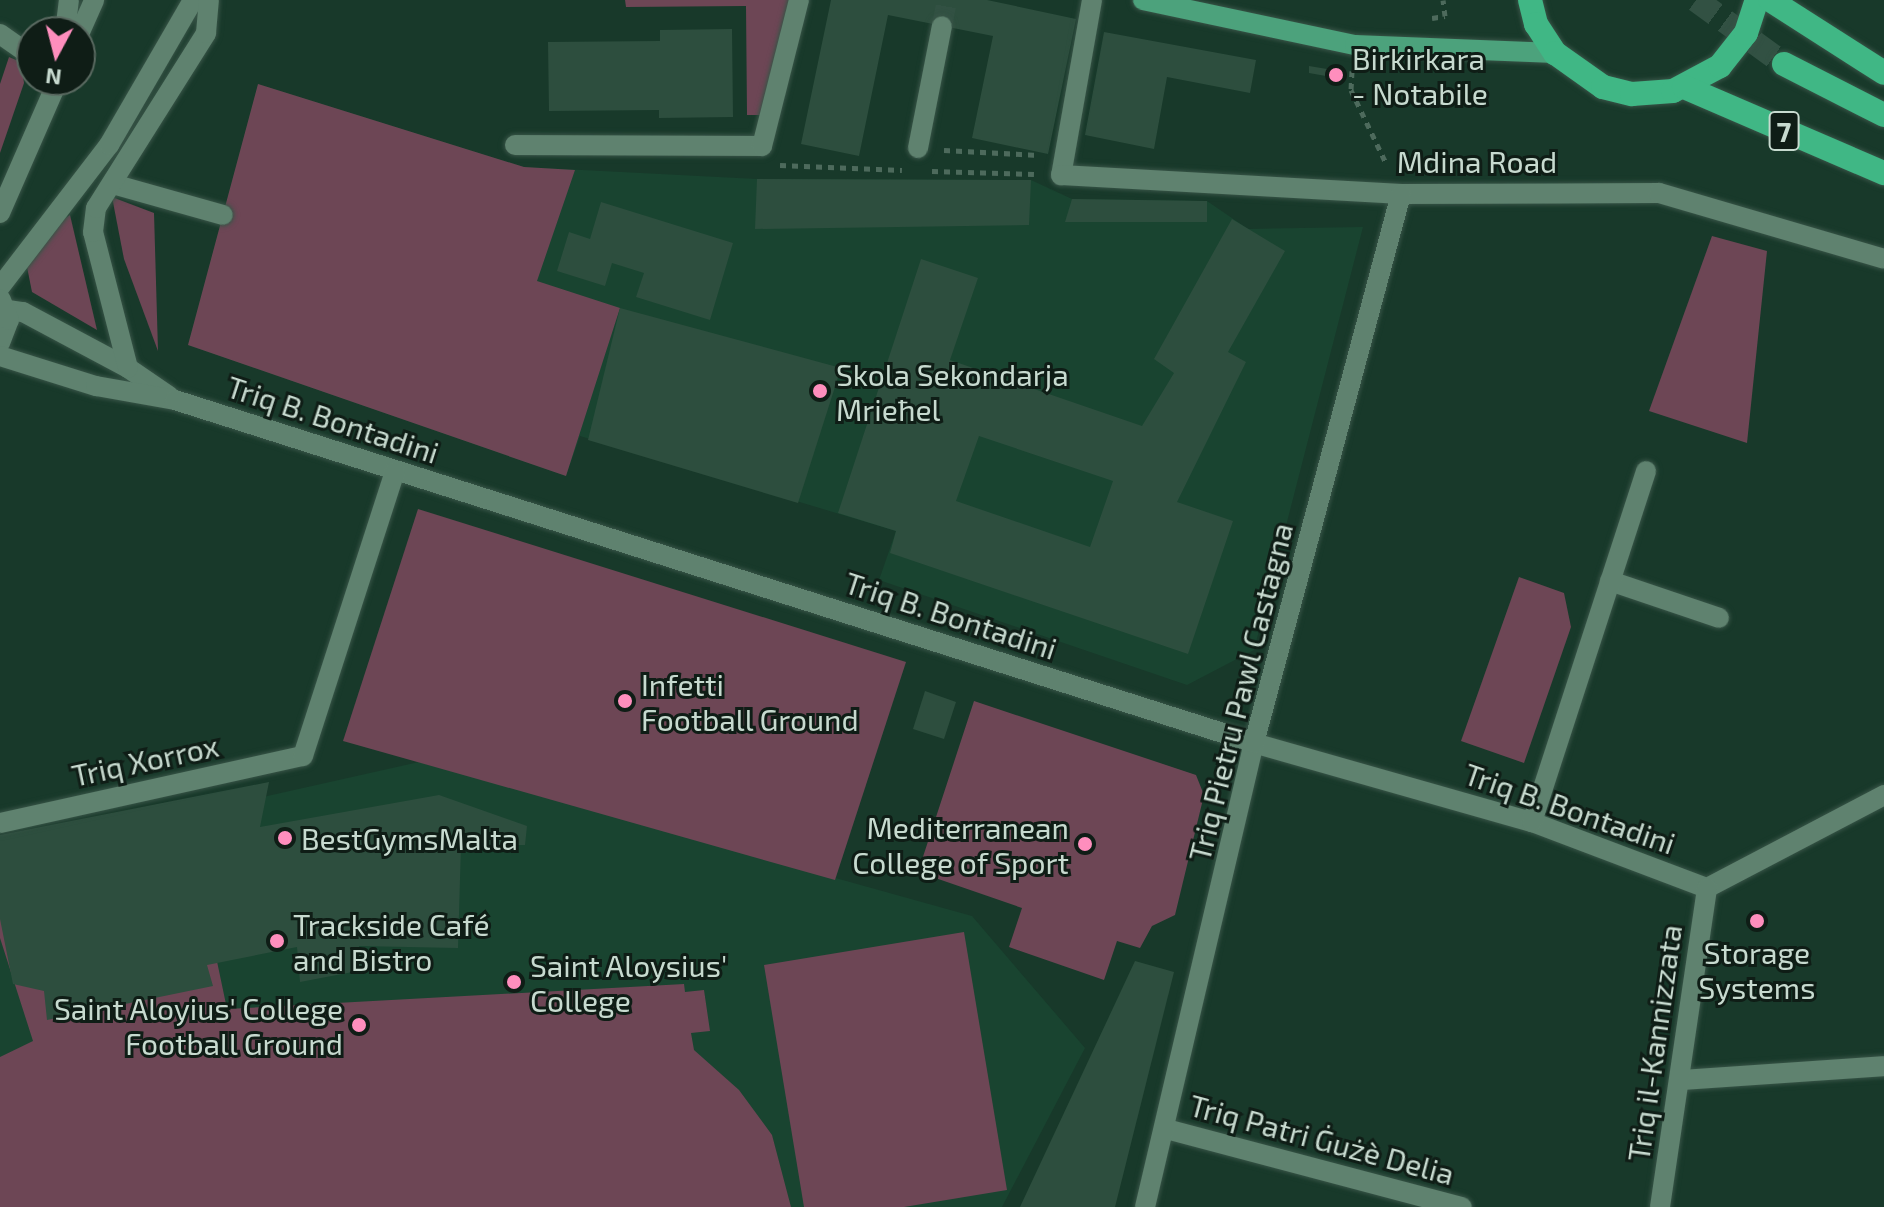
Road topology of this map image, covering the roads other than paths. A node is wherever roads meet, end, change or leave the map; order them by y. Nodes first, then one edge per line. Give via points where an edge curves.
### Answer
1 (193, 0) edge
2 (209, 0) edge
3 (799, 0) edge
4 (1092, 0) edge
5 (1143, 0) edge
6 (1530, 0) edge
7 (1757, 0) edge
8 (1770, 0) edge
9 (942, 26) tunnel mouth
10 (3, 35) edge
11 (1555, 53) junction
12 (0, 58) edge
13 (1784, 64) tunnel mouth
14 (1884, 73) edge
15 (1672, 90) junction
16 (51, 96) edge
17 (1884, 115) edge
18 (515, 145) dead end
19 (918, 148) road end
20 (1884, 173) edge
21 (113, 184) junction
22 (1401, 194) junction
23 (0, 213) edge
24 (223, 215) dead end
25 (1884, 259) edge
26 (0, 287) edge
27 (4, 305) edge
28 (0, 343) edge
29 (0, 356) edge
30 (128, 368) junction
31 (175, 400) junction
32 (395, 471) junction
33 (1646, 471) dead end
34 (1610, 581) junction
35 (1719, 618) dead end
36 (1254, 743) junction
37 (1884, 795) edge
38 (1532, 822) junction
39 (0, 823) edge
40 (1707, 888) junction
41 (1884, 1066) edge
42 (1681, 1080) junction
43 (1166, 1129) junction
44 (1145, 1207) edge
45 (1462, 1207) edge
46 (1660, 1207) edge

1 - 26 street via 109,145
2 - 21 street via 206,33
3 - 18 street via 762,146
4 - 22 street, Mdina Road via 1062,166
5 - 11 main road via 1342,43 1481,54
6 - 11 highway via 1536,24
7 - 15 highway via 1746,33 1720,66
8 - 14 highway
9 - 19 street
10 - 12 street
11 - 15 highway via 1603,87
13 - 17 highway, 7
15 - 20 highway, 7
16 - 23 street
21 - 24 street
21 - 30 street via 96,208 93,232
22 - 25 street, Mdina Road via 1659,193
22 - 36 street, Triq Pietru Pawl Castagna
27 - 28 street via 8,330
27 - 30 street, Triq B. Bontadini
29 - 31 street, Triq B. Bontadini via 96,386
30 - 31 street, Triq B. Bontadini
31 - 32 street, Triq B. Bontadini
32 - 36 street, Triq B. Bontadini
32 - 39 street, Triq Xorrox via 303,756
33 - 34 street
34 - 35 street
34 - 38 street
36 - 38 street, Triq B. Bontadini
36 - 43 street, Triq Pietru Pawl Castagna
37 - 40 street
38 - 40 street, Triq B. Bontadini
40 - 42 street, Triq il-Kannizzata
41 - 42 street
42 - 46 street, Triq il-Kannizzata
43 - 44 street, Triq Pietru Pawl Castagna
43 - 45 street, Triq Patri Ġużè Delia

